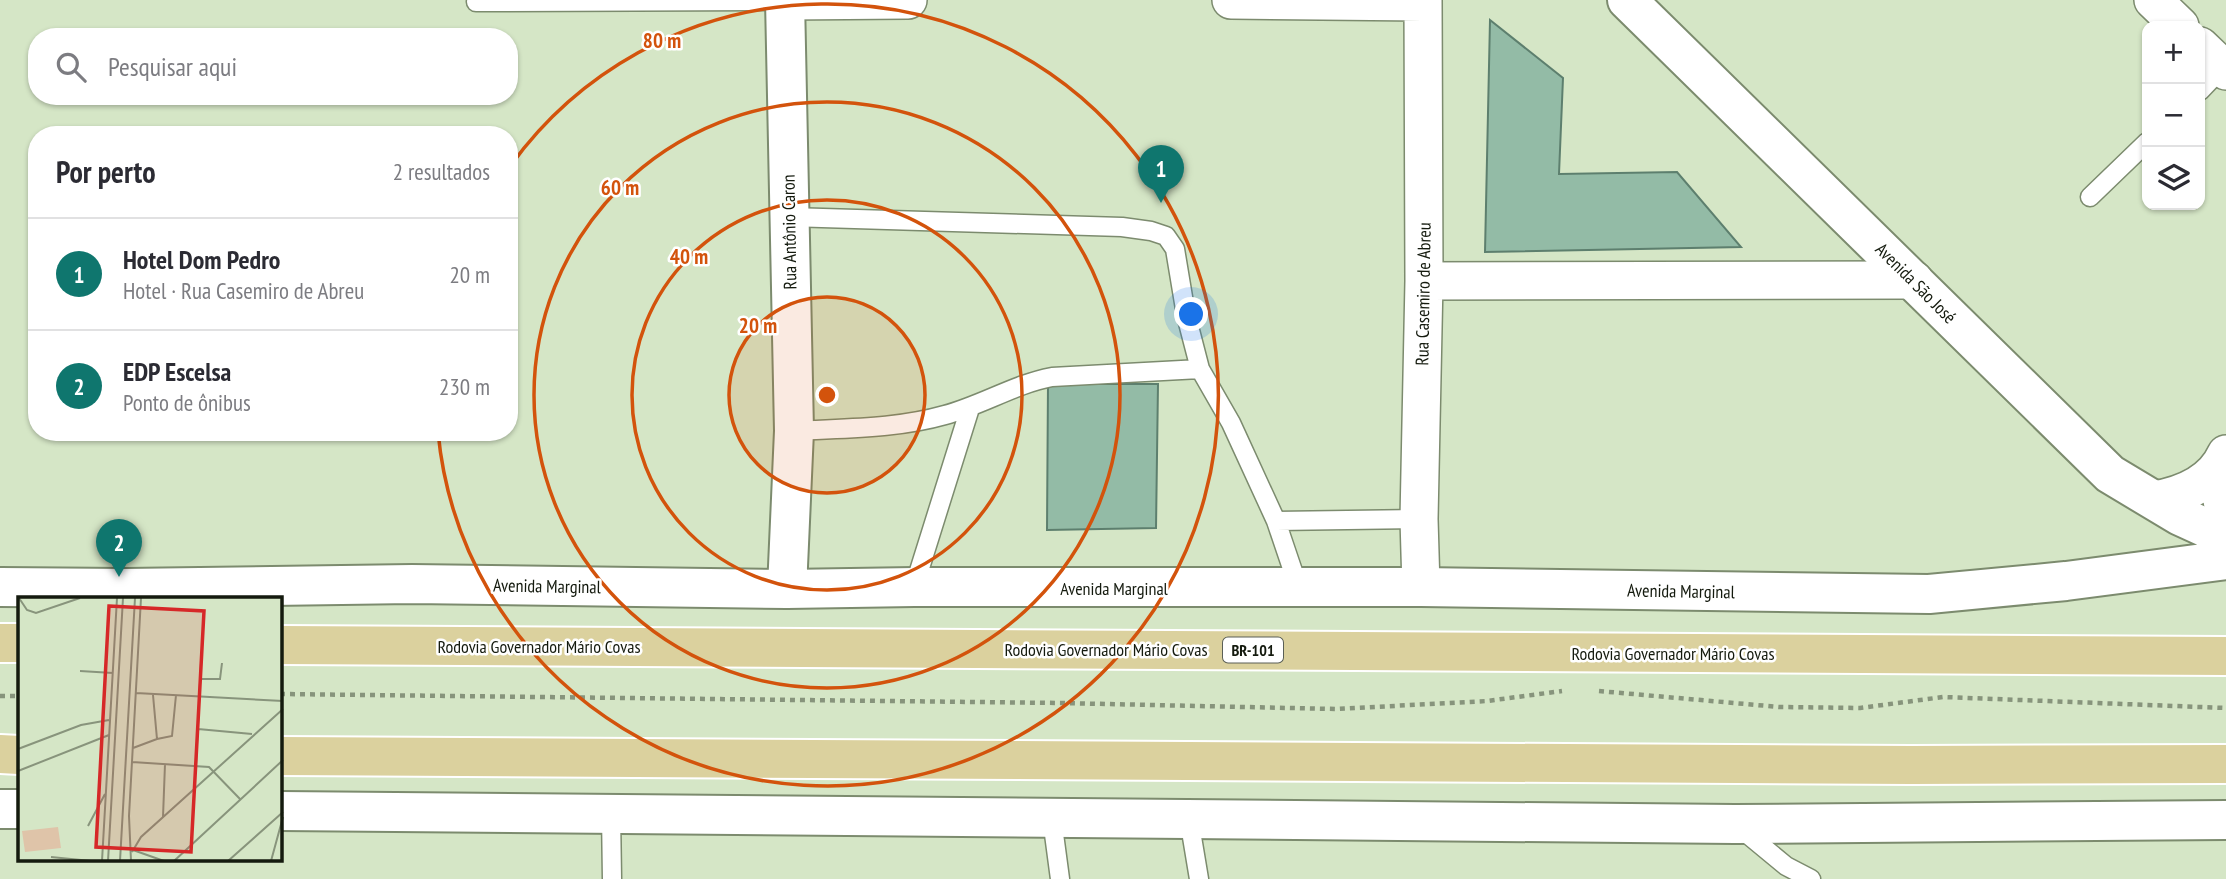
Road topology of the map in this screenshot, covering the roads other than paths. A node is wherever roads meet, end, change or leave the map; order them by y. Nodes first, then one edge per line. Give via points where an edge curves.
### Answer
1 (785, 0) edge
2 (908, 0) edge
3 (1231, 0) edge
4 (1628, 0) edge
5 (2153, 0) edge
6 (625, 1) edge
7 (1423, 1) edge
8 (476, 2) dead end
9 (2175, 21) edge
10 (2142, 147) edge
11 (2091, 197) dead end
12 (789, 217) junction
13 (1914, 280) junction
14 (1424, 281) junction
15 (1200, 369) junction
16 (970, 408) junction
17 (794, 431) junction
18 (2225, 457) edge
19 (2154, 500) junction
20 (1419, 519) junction
21 (2226, 520) edge
22 (1276, 522) junction
23 (2226, 537) edge
24 (2226, 560) edge
25 (0, 587) edge
26 (914, 587) junction
27 (1421, 587) junction
28 (787, 589) junction
29 (1299, 589) junction
30 (0, 643) edge
31 (18, 643) edge
32 (282, 645) edge
33 (2226, 656) edge
34 (0, 754) edge
35 (18, 755) edge
36 (282, 756) edge
37 (2226, 764) edge
38 (0, 809) edge
39 (18, 809) edge
40 (282, 811) edge
41 (611, 813) junction
42 (1052, 819) junction
43 (1189, 819) junction
44 (2226, 820) edge
45 (1735, 824) junction
46 (612, 879) edge
47 (1060, 879) edge
48 (1199, 879) edge
49 (1811, 879) edge

1 - 2 street
1 - 6 lane
1 - 12 street, Rua Antônio Caron
3 - 7 street
4 - 13 street, Avenida São José
5 - 9 street
6 - 8 lane
7 - 14 street, Rua Casemiro de Abreu
10 - 11 lane
12 - 15 lane via 1122,228 1166,236 1175,249
12 - 17 street, Rua Antônio Caron
13 - 14 street
13 - 19 street, Avenida São José via 2110,474
14 - 20 street, Rua Casemiro de Abreu
15 - 16 lane via 1052,377
15 - 22 lane via 1231,423
16 - 17 lane via 906,424
16 - 26 lane
17 - 28 street, Rua Antônio Caron
18 - 19 street via 2191,490
18 - 21 street via 2222,500
19 - 23 street, Avenida São José
20 - 22 lane
20 - 27 street, Rua Casemiro de Abreu
22 - 29 lane
24 - 27 street, Avenida Marginal via 1929,594
25 - 28 street, Avenida Marginal via 412,584
26 - 28 street, Avenida Marginal
26 - 29 street, Avenida Marginal
27 - 29 street, Avenida Marginal
30 - 31 main road
32 - 33 main road, Rodovia Governador Mário Covas / BR-101
34 - 35 main road
36 - 37 main road
38 - 39 street
40 - 41 street
41 - 42 street
41 - 46 lane
42 - 43 street
42 - 47 lane
43 - 45 street
43 - 48 lane
44 - 45 street
45 - 49 lane via 1786,866

